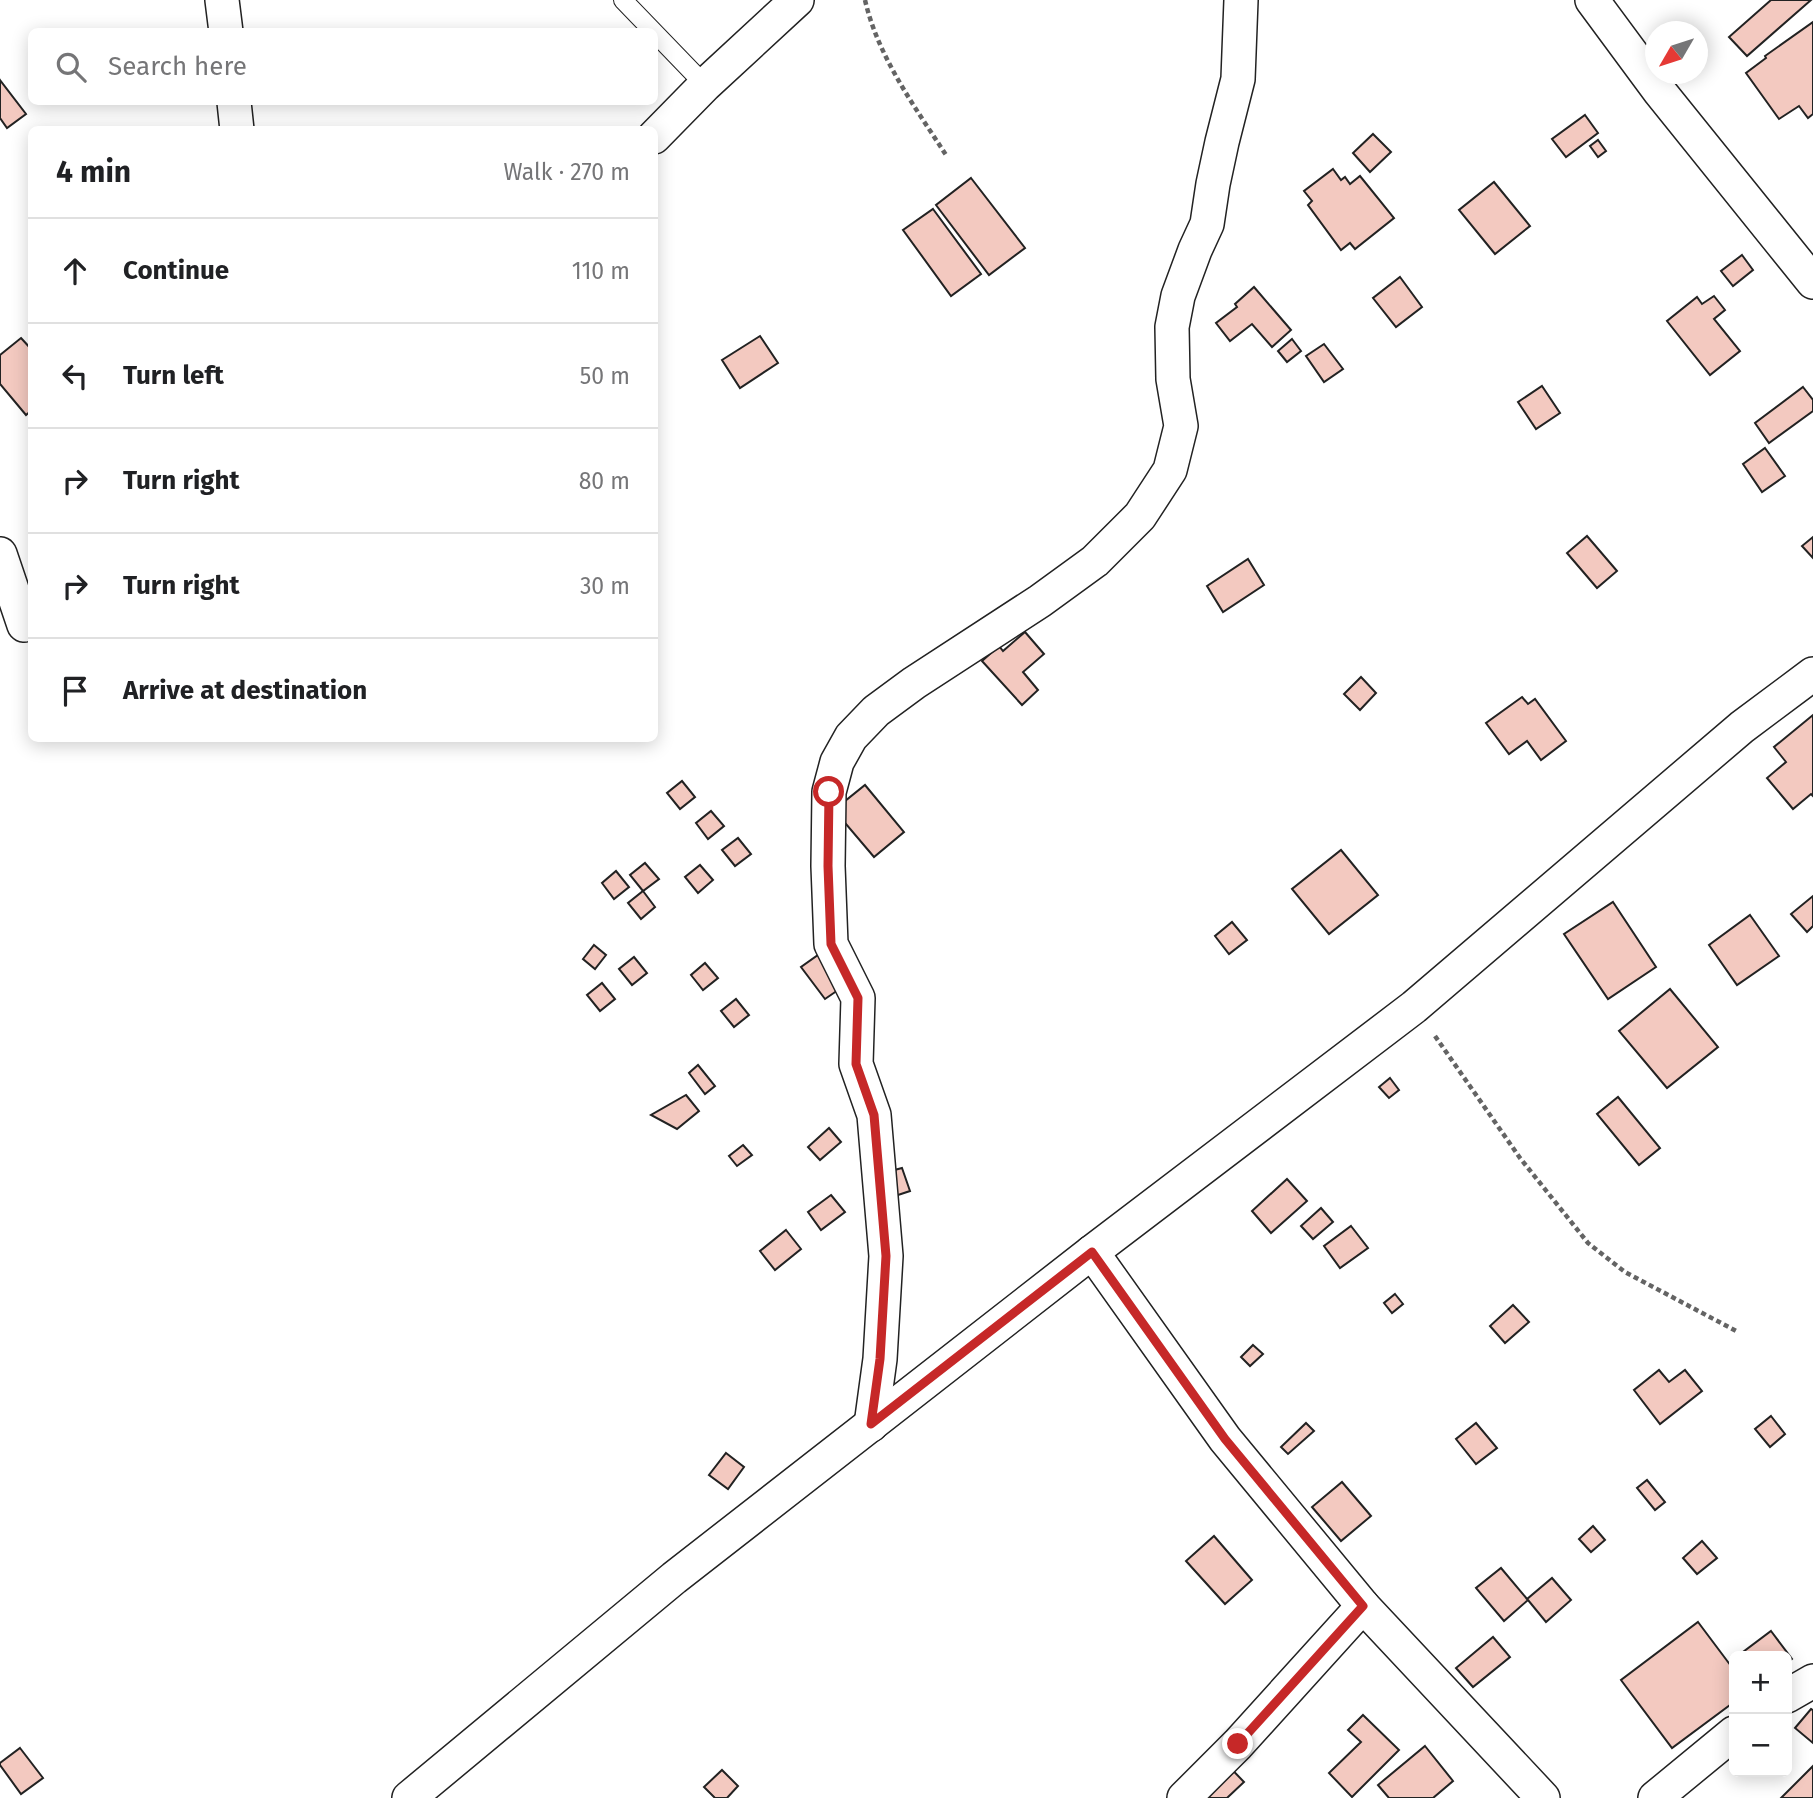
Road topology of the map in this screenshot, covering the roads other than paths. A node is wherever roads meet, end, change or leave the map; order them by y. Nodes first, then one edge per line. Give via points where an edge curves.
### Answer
1 (222, 0) edge
2 (623, 0) edge
3 (797, 0) edge
4 (1241, 0) edge
5 (1592, 0) edge
6 (226, 28) edge
7 (650, 28) edge
8 (658, 37) edge
9 (705, 86) junction
10 (234, 105) edge
11 (237, 126) edge
12 (658, 132) edge
13 (1813, 282) edge
14 (0, 554) edge
15 (19, 626) edge
16 (1813, 674) edge
17 (1092, 1252) junction
18 (871, 1424) junction
19 (1363, 1606) junction
20 (1813, 1681) edge
21 (1792, 1693) edge
22 (1729, 1737) edge
23 (408, 1798) edge
24 (1184, 1798) edge
25 (1542, 1798) edge
26 (1655, 1798) edge

1 - 6 street
2 - 7 lane
3 - 9 street
4 - 18 street via 1238,79 1207,224 1178,296 1172,327 1181,426 1170,470 1140,516 1095,561 876,711 851,737 837,762 829,792 831,944 858,998 856,1064 874,1115 886,1256
5 - 13 street
8 - 9 lane
9 - 12 street
10 - 11 street
14 - 15 street
16 - 17 street via 1742,727 1414,1007
17 - 18 street
17 - 19 street via 1225,1439
18 - 23 street via 674,1578
19 - 24 street
19 - 25 street
20 - 21 street
22 - 26 street

